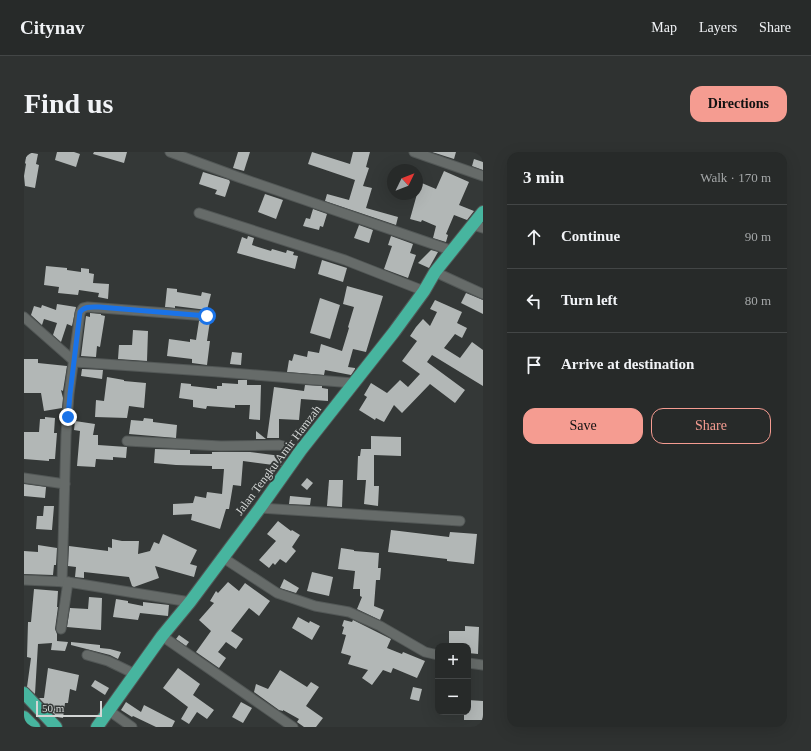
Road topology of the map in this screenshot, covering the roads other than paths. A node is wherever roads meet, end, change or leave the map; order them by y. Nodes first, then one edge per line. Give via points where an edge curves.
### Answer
1 (170, 152) edge
2 (414, 152) edge
3 (483, 176) edge
4 (483, 212) edge
5 (199, 214) dead end
6 (478, 226) edge
7 (453, 251) junction
8 (435, 272) junction
9 (424, 291) junction
10 (483, 294) edge
11 (207, 316) dead end
12 (24, 317) edge
13 (74, 362) junction
14 (353, 383) junction
15 (127, 441) dead end
16 (301, 450) junction
17 (24, 478) edge
18 (65, 484) junction
19 (260, 508) junction
20 (460, 521) dead end
21 (222, 557) junction
22 (24, 580) edge
23 (65, 582) junction
24 (190, 602) junction
25 (61, 629) dead end
26 (162, 636) junction
27 (435, 654) edge
28 (87, 656) dead end
29 (471, 663) edge
30 (483, 665) edge
31 (135, 674) junction
32 (24, 693) edge
33 (108, 710) junction
34 (24, 717) edge
35 (34, 727) edge
36 (56, 727) edge
37 (97, 727) edge
38 (132, 727) edge
39 (293, 727) edge

1 - 7 street
2 - 3 street
4 - 6 highway, Jalan Tengku Amir Hamzah
5 - 9 street via 345,260
6 - 7 highway, Jalan Tengku Amir Hamzah
7 - 8 highway, Jalan Tengku Amir Hamzah
8 - 9 highway, Jalan Tengku Amir Hamzah
8 - 10 street
9 - 14 highway, Jalan Tengku Amir Hamzah
11 - 13 street via 86,307 80,312
12 - 13 street
13 - 14 street
13 - 18 street via 66,435
14 - 16 highway, Jalan Tengku Amir Hamzah
15 - 16 street via 221,446 279,445
16 - 19 highway, Jalan Tengku Amir Hamzah
17 - 18 street
18 - 23 street
19 - 20 street
19 - 21 highway, Jalan Tengku Amir Hamzah
21 - 24 highway, Jalan Tengku Amir Hamzah
21 - 27 street via 278,593 315,606 349,612 380,626 425,652
22 - 23 street
23 - 24 street
23 - 25 street
24 - 26 highway, Jalan Tengku Amir Hamzah
26 - 31 highway, Jalan Tengku Amir Hamzah
26 - 39 street
28 - 31 street via 108,661
29 - 30 street
31 - 33 highway, Jalan Tengku Amir Hamzah
32 - 36 highway
33 - 37 highway, Jalan Tengku Amir Hamzah
33 - 38 street
34 - 35 highway

